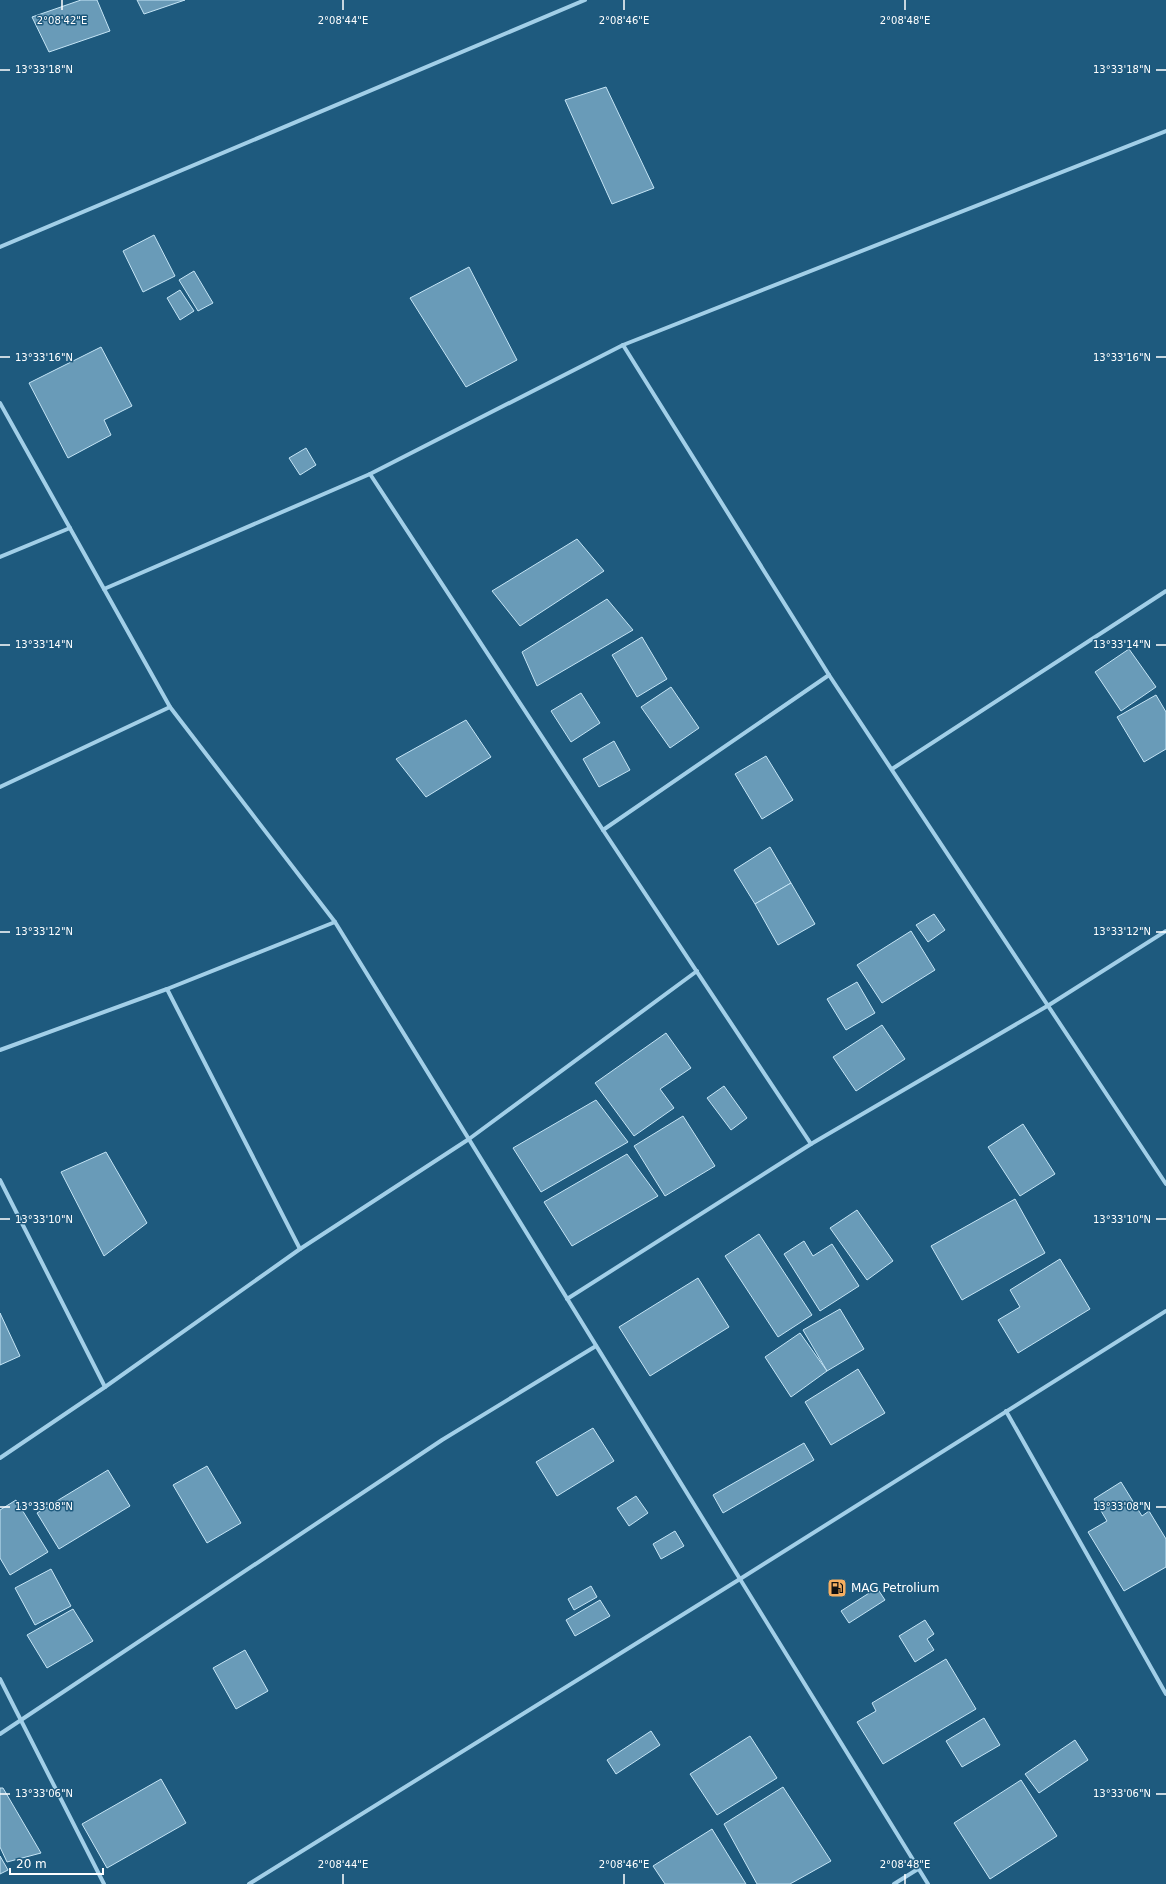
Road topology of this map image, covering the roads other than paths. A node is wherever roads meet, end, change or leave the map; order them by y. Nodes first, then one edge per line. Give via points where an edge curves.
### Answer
1 (585, 0) edge
2 (1166, 131) edge
3 (0, 247) edge
4 (623, 346) junction
5 (0, 403) edge
6 (370, 474) junction
7 (70, 528) junction
8 (0, 557) edge
9 (104, 589) junction
10 (1166, 590) edge
11 (829, 676) junction
12 (170, 707) junction
13 (892, 769) junction
14 (0, 787) edge
15 (603, 830) junction
16 (335, 922) junction
17 (1166, 931) edge
18 (697, 971) junction
19 (167, 989) junction
20 (1048, 1005) junction
21 (0, 1050) edge
22 (469, 1139) junction
23 (811, 1144) junction
24 (0, 1180) edge
25 (1166, 1184) edge
26 (300, 1249) junction
27 (567, 1299) junction
28 (1166, 1311) edge
29 (596, 1346) junction
30 (105, 1387) junction
31 (1006, 1412) junction
32 (0, 1458) edge
33 (740, 1579) junction
34 (0, 1679) edge
35 (1166, 1694) edge
36 (21, 1720) junction
37 (0, 1734) edge
38 (918, 1869) junction
39 (104, 1884) edge
40 (249, 1884) edge
41 (894, 1884) edge
42 (928, 1884) edge

1 - 3 street
2 - 4 street
4 - 6 street
4 - 11 street
5 - 7 street
6 - 9 street
6 - 15 street
7 - 8 street
7 - 9 street
9 - 12 street
10 - 13 street
11 - 13 street
11 - 15 street
12 - 14 street
12 - 16 street
13 - 20 street
15 - 18 street
16 - 19 street
16 - 22 street
17 - 20 street
18 - 22 street
18 - 23 street
19 - 21 street
19 - 26 street
20 - 23 street
20 - 25 street
22 - 26 street
22 - 27 street
23 - 27 street
24 - 30 street
26 - 30 street
27 - 29 street
28 - 31 street
29 - 33 street
29 - 36 street via 442,1440
30 - 32 street
31 - 33 street
31 - 35 street
33 - 38 street
33 - 40 street
34 - 36 street
36 - 37 street
36 - 39 street
38 - 41 street
38 - 42 street

